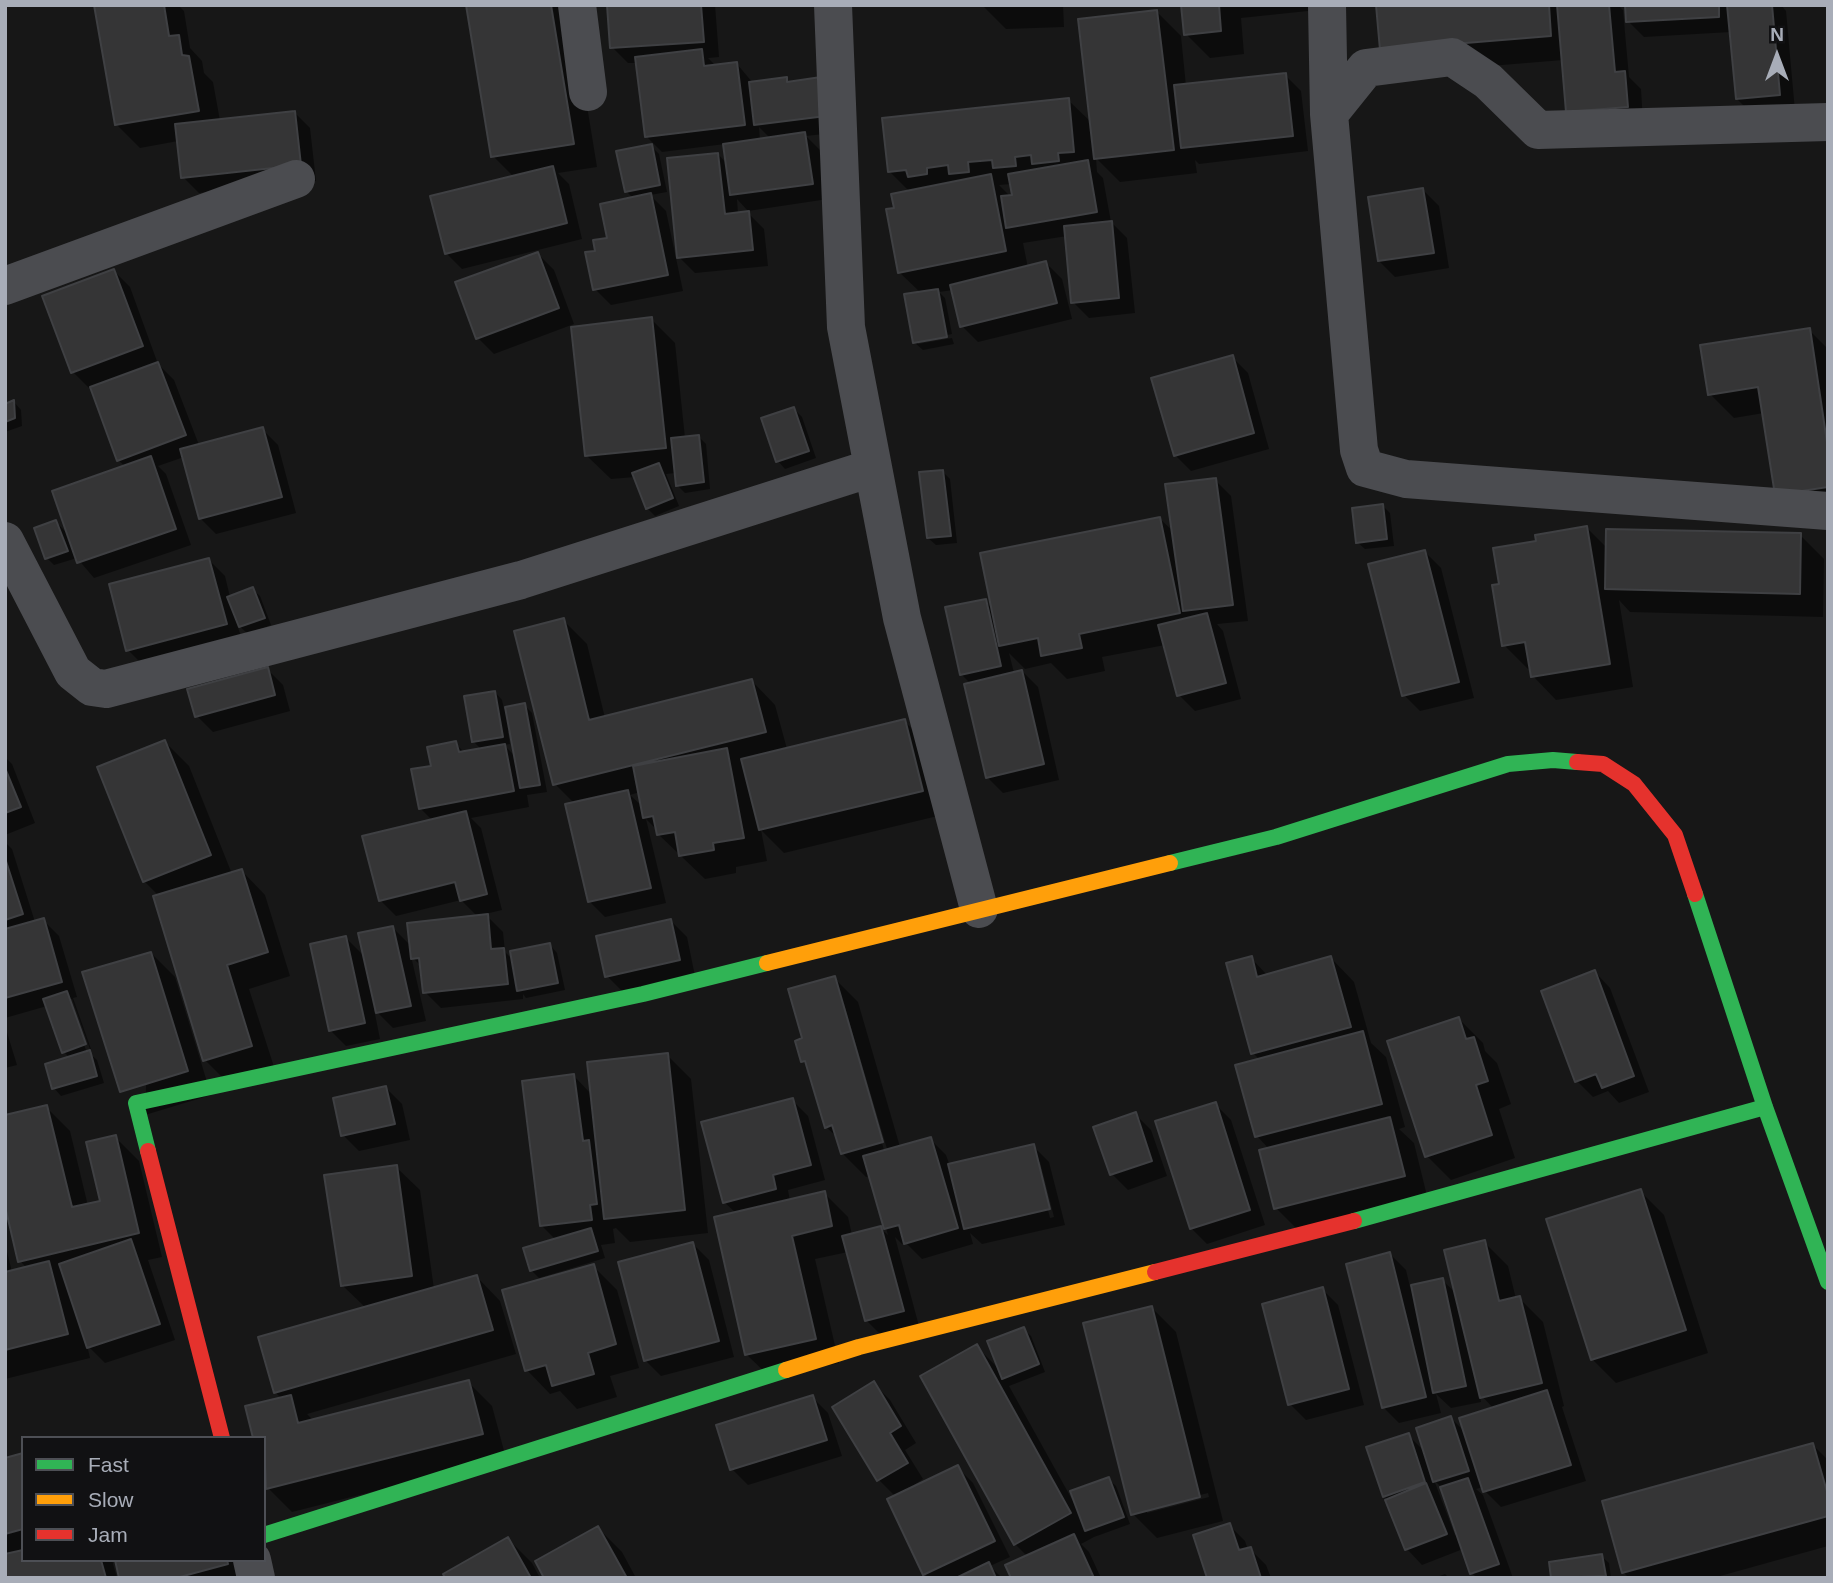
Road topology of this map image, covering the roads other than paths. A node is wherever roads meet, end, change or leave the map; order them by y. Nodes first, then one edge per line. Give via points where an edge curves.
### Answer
1 (577, 5) edge
2 (833, 5) edge
3 (1327, 5) edge
4 (588, 92) dead end
5 (1329, 114) junction
6 (1828, 122) edge
7 (296, 179) dead end
8 (5, 286) edge
9 (873, 468) junction
10 (1828, 511) edge
11 (5, 541) edge
12 (979, 909) junction
13 (1765, 1107) junction
14 (1828, 1282) edge
15 (221, 1436) edge
16 (266, 1534) edge

1 - 4 street
2 - 9 street via 846,327
3 - 5 street
5 - 6 street via 1366,68 1452,57 1488,81 1538,130
5 - 10 street via 1359,450 1365,468 1406,479
7 - 8 street
9 - 11 street via 522,580 106,689 92,687 73,672
9 - 12 street via 902,618
12 - 13 street via 1276,837 1508,764 1553,760 1603,764 1634,784 1675,835
12 - 15 street via 643,994 136,1103
13 - 14 street
13 - 16 street via 1321,1230 859,1347

